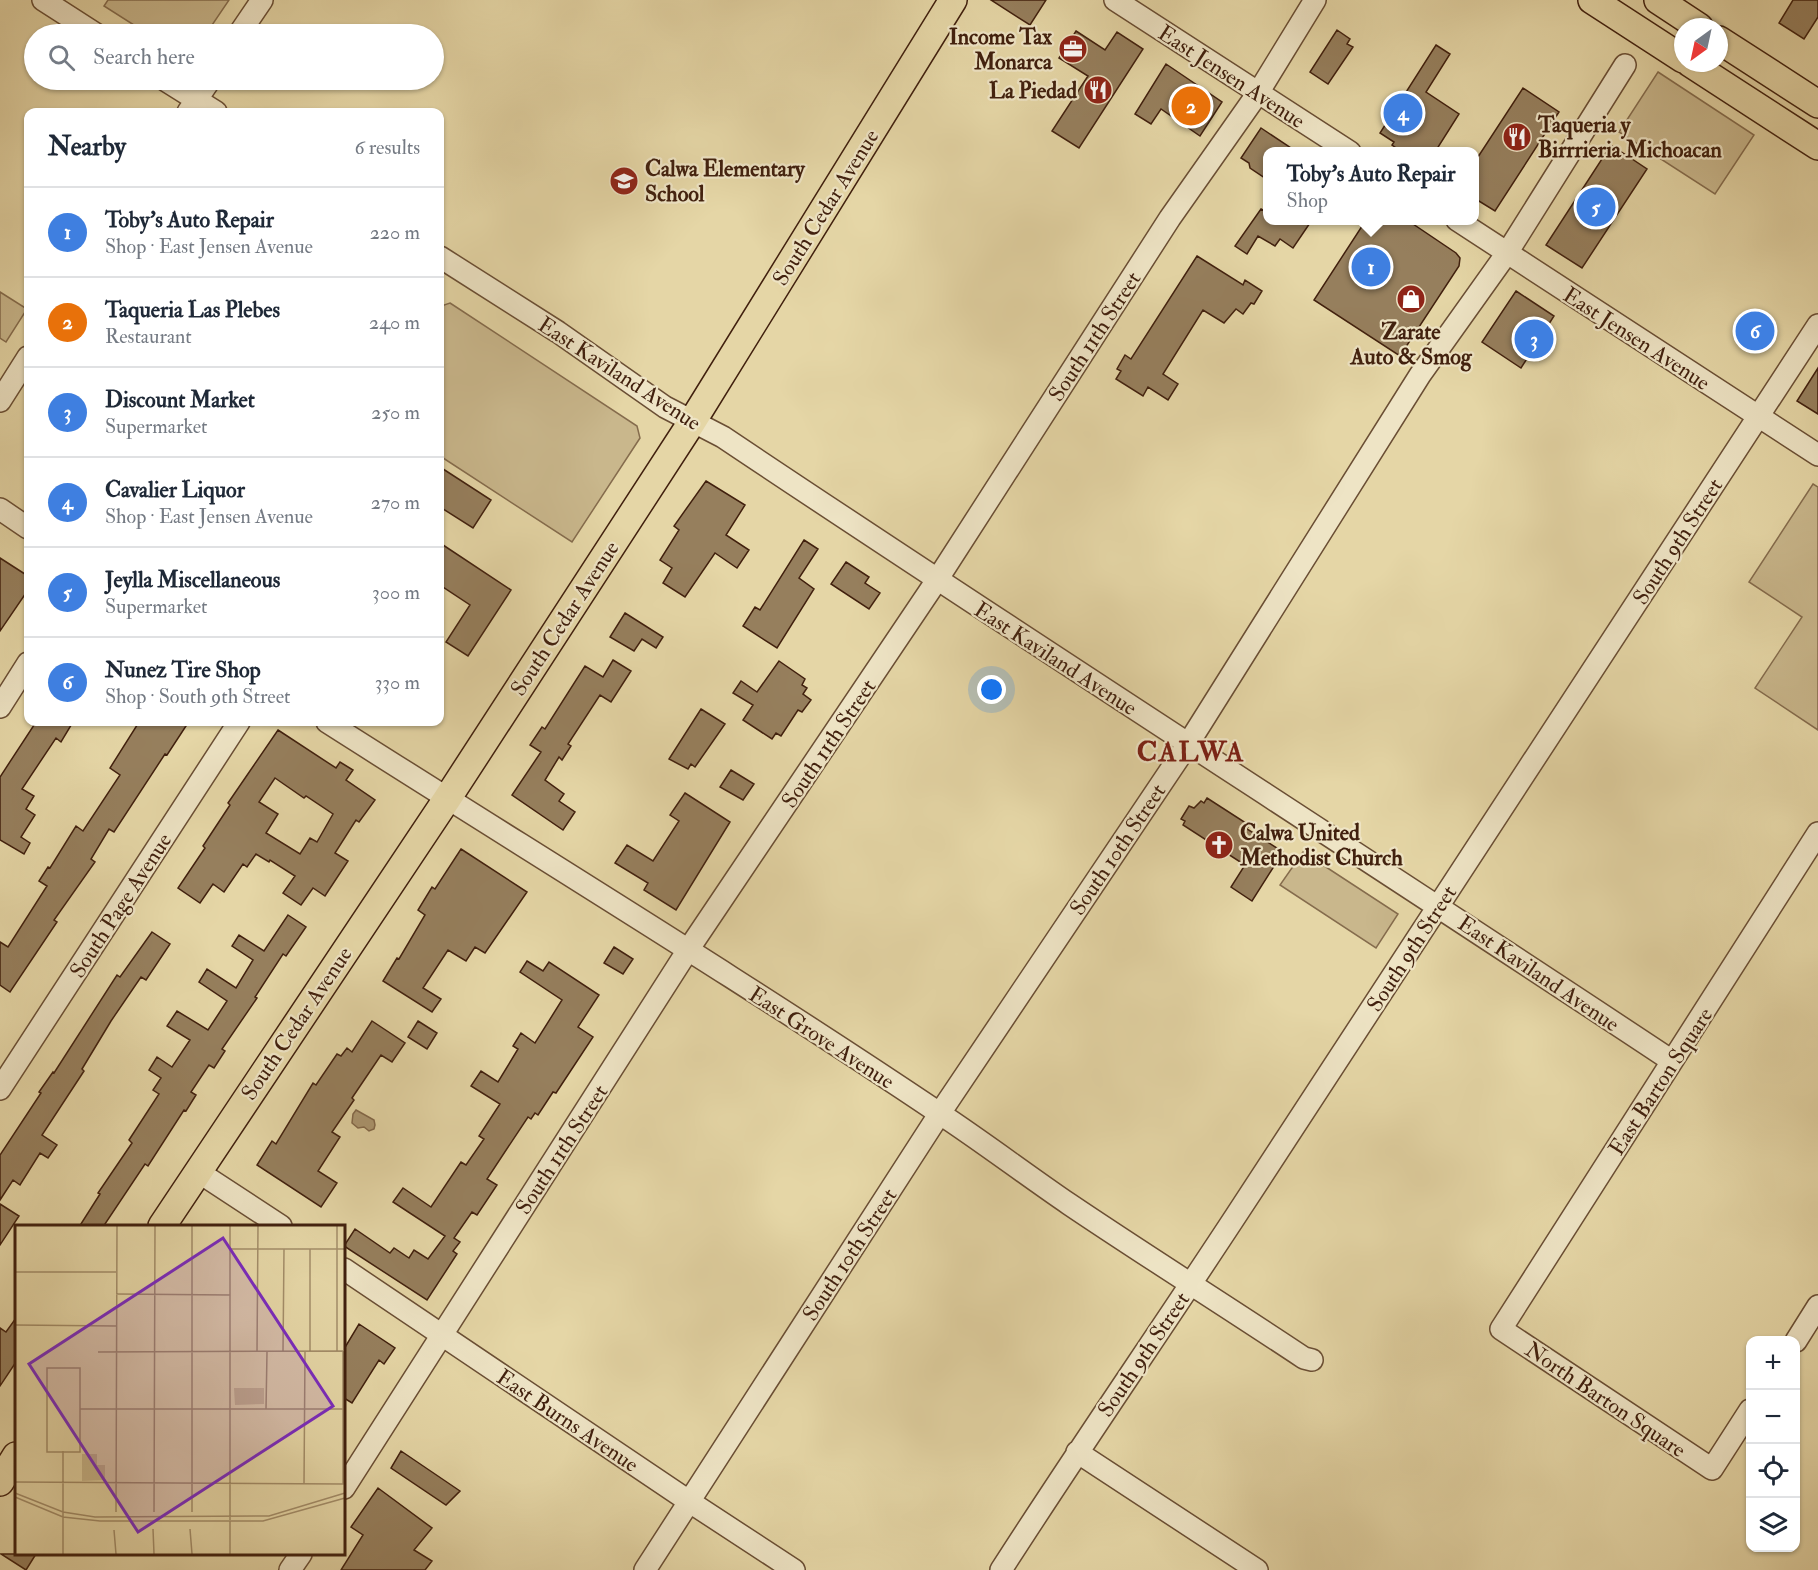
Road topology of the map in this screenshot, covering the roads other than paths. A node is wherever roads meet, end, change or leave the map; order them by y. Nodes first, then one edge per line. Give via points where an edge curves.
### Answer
1 (43, 0) edge
2 (262, 0) edge
3 (953, 0) edge
4 (1115, 0) edge
5 (1315, 0) edge
6 (1593, 0) edge
7 (1658, 0) edge
8 (1685, 18) edge
9 (80, 24) edge
10 (246, 24) edge
11 (1728, 46) edge
12 (1674, 53) edge
13 (1625, 65) dead end
14 (1704, 72) edge
15 (175, 90) edge
16 (203, 90) edge
17 (1258, 93) junction
18 (1818, 104) edge
19 (192, 106) edge
20 (1818, 146) edge
21 (1342, 147) edge
22 (1465, 225) edge
23 (1507, 253) junction
24 (444, 266) edge
25 (1818, 325) edge
26 (24, 363) edge
27 (0, 401) edge
28 (1758, 417) junction
29 (692, 422) junction
30 (1818, 455) edge
31 (0, 509) edge
32 (24, 525) edge
33 (938, 580) junction
34 (24, 669) edge
35 (0, 707) edge
36 (236, 726) edge
37 (333, 726) edge
38 (1188, 744) junction
39 (447, 799) junction
40 (1818, 833) edge
41 (1439, 906) junction
42 (688, 950) junction
43 (1672, 1061) junction
44 (0, 1089) edge
45 (940, 1113) junction
46 (197, 1171) junction
47 (163, 1225) edge
48 (278, 1225) edge
49 (345, 1270) edge
50 (1191, 1283) junction
51 (1818, 1306) edge
52 (1501, 1329) joint
53 (443, 1335) junction
54 (1799, 1336) edge
55 (1311, 1360) dead end
56 (1746, 1416) edge
57 (1077, 1452) junction
58 (345, 1486) edge
59 (690, 1502) junction
60 (300, 1555) edge
61 (290, 1570) edge
62 (645, 1570) edge
63 (794, 1570) edge
64 (1001, 1570) edge
65 (1257, 1570) edge

1 - 9 street
2 - 10 street
3 - 29 main road, South Cedar Avenue
4 - 17 street, East Jensen Avenue
5 - 17 street, South 11th Street
6 - 12 main road
7 - 8 main road
11 - 18 main road
13 - 23 street, South 10th Street
14 - 20 main road
15 - 19 street
16 - 19 street
17 - 21 street, East Jensen Avenue
17 - 33 street, South 11th Street via 1196,179
22 - 23 street, East Jensen Avenue
23 - 28 street, East Jensen Avenue
23 - 38 street, South 10th Street via 1420,375
24 - 29 street, East Kaviland Avenue via 558,332
25 - 28 street, South 9th Street
26 - 27 street
28 - 30 street, East Jensen Avenue
28 - 41 street, South 9th Street
29 - 33 street, East Kaviland Avenue via 723,437
29 - 39 main road, South Cedar Avenue
31 - 32 street
33 - 38 street, East Kaviland Avenue
33 - 42 street, South 11th Street
34 - 35 street
36 - 44 street, South Page Avenue
37 - 39 street, East Grove Avenue
38 - 41 street, East Kaviland Avenue
38 - 45 street, South 10th Street
39 - 42 street, East Grove Avenue
39 - 46 main road, South Cedar Avenue
40 - 43 street, East Barton Square
41 - 43 street, East Kaviland Avenue
41 - 50 street, South 9th Street
42 - 45 street, East Grove Avenue
42 - 53 street, South 11th Street
43 - 52 street, East Barton Square
45 - 50 street, East Grove Avenue
45 - 59 street, South 10th Street
46 - 47 main road, South Cedar Avenue
46 - 48 street
49 - 53 street, East Burns Avenue
50 - 55 street, East Grove Avenue
50 - 57 street, South 9th Street
51 - 54 street
52 - 56 street, North Barton Square via 1712,1469
53 - 58 street, South 11th Street
53 - 59 street, East Burns Avenue
57 - 64 street, South 9th Street
57 - 65 street
59 - 62 street, South 10th Street
59 - 63 street, East Burns Avenue
60 - 61 street

